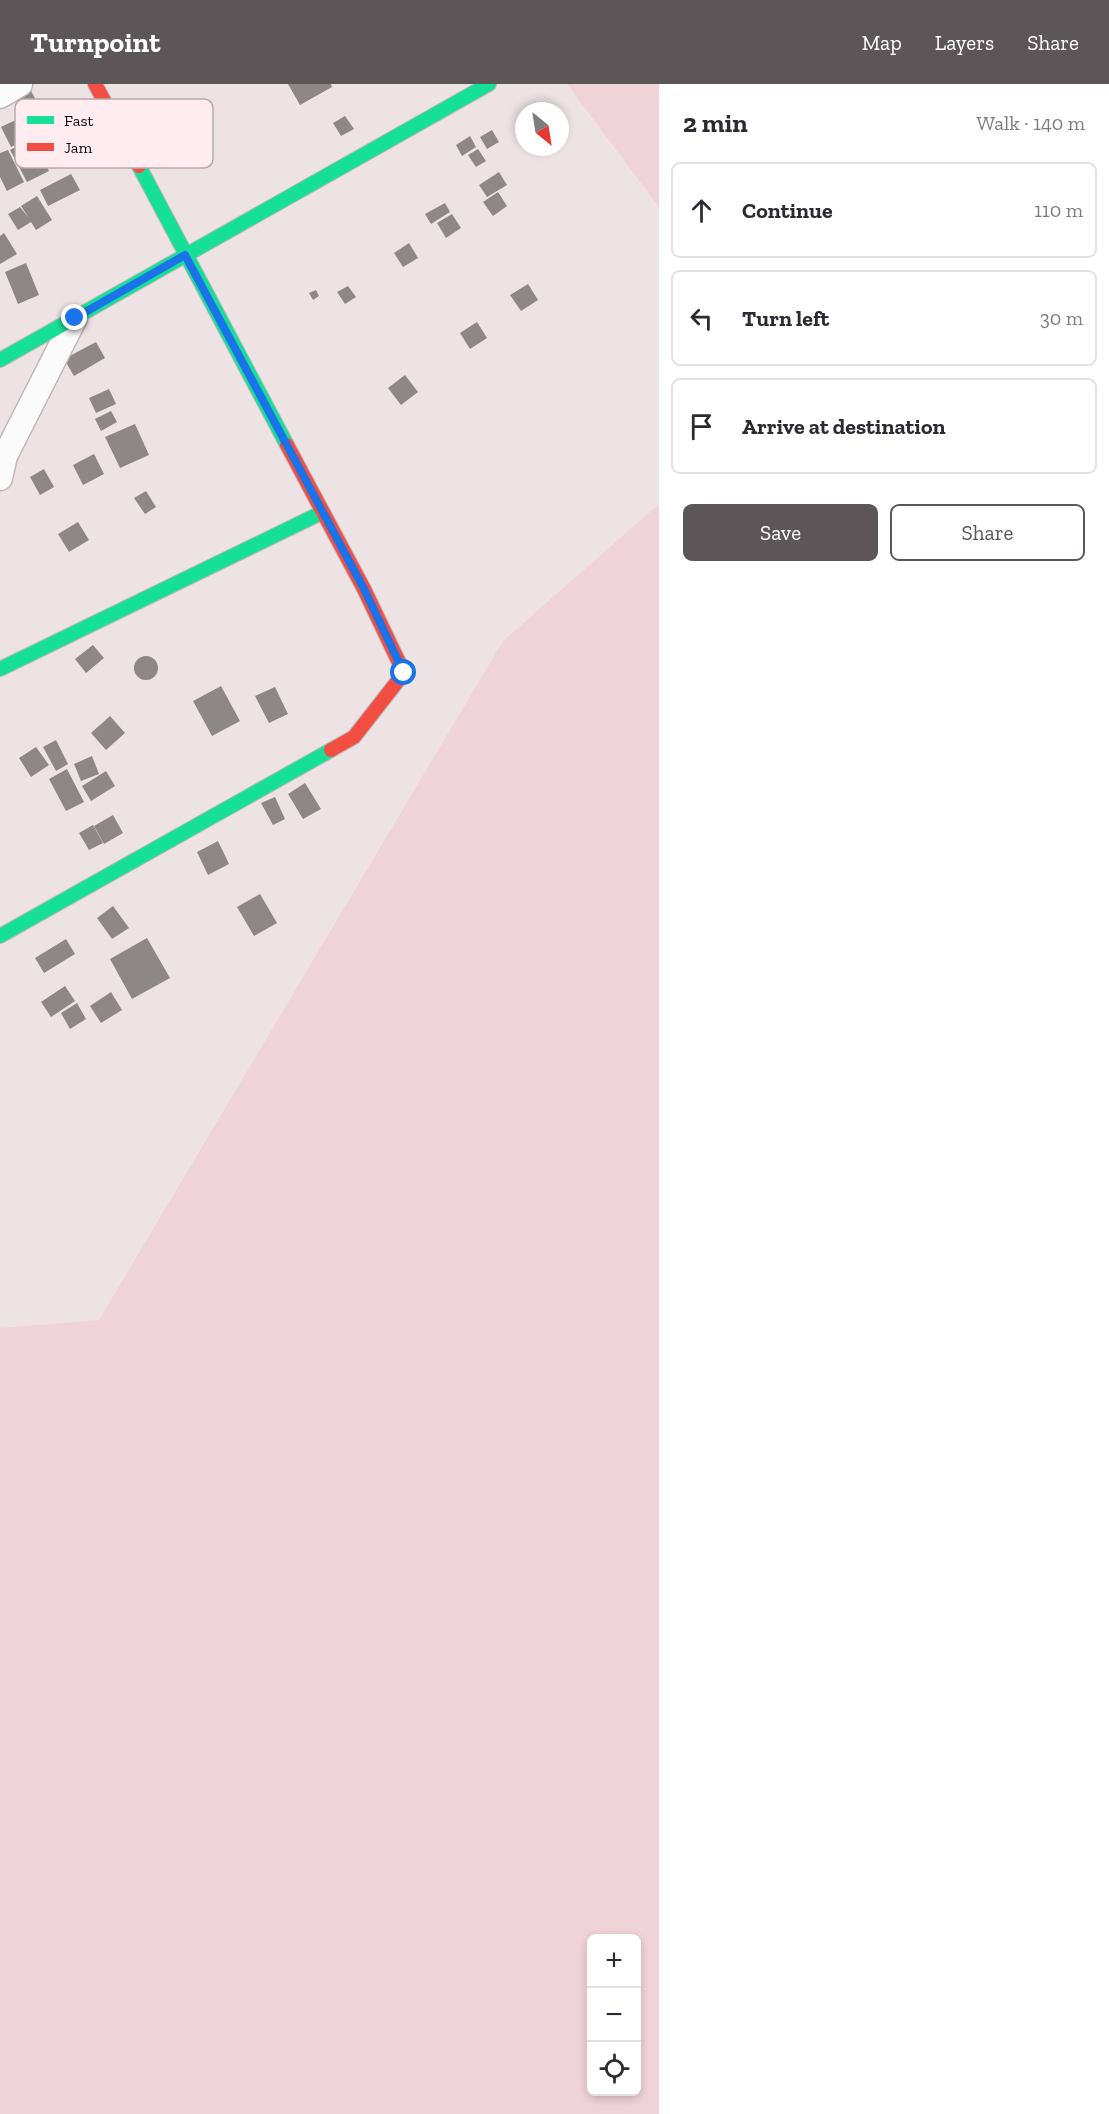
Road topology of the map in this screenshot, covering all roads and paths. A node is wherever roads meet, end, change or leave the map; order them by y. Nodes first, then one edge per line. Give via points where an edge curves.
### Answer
1 (21, 84) edge
2 (95, 84) edge
3 (489, 84) edge
4 (0, 96) edge
5 (103, 99) edge
6 (139, 168) edge
7 (185, 255) junction
8 (75, 318) junction
9 (0, 360) edge
10 (0, 478) edge
11 (323, 512) junction
12 (0, 669) edge
13 (0, 936) edge

1 - 4 street
2 - 5 street
3 - 7 street
6 - 7 street
7 - 8 street
7 - 11 street
8 - 9 street
8 - 10 street via 5,456
11 - 12 street
11 - 13 street via 404,673 354,737

